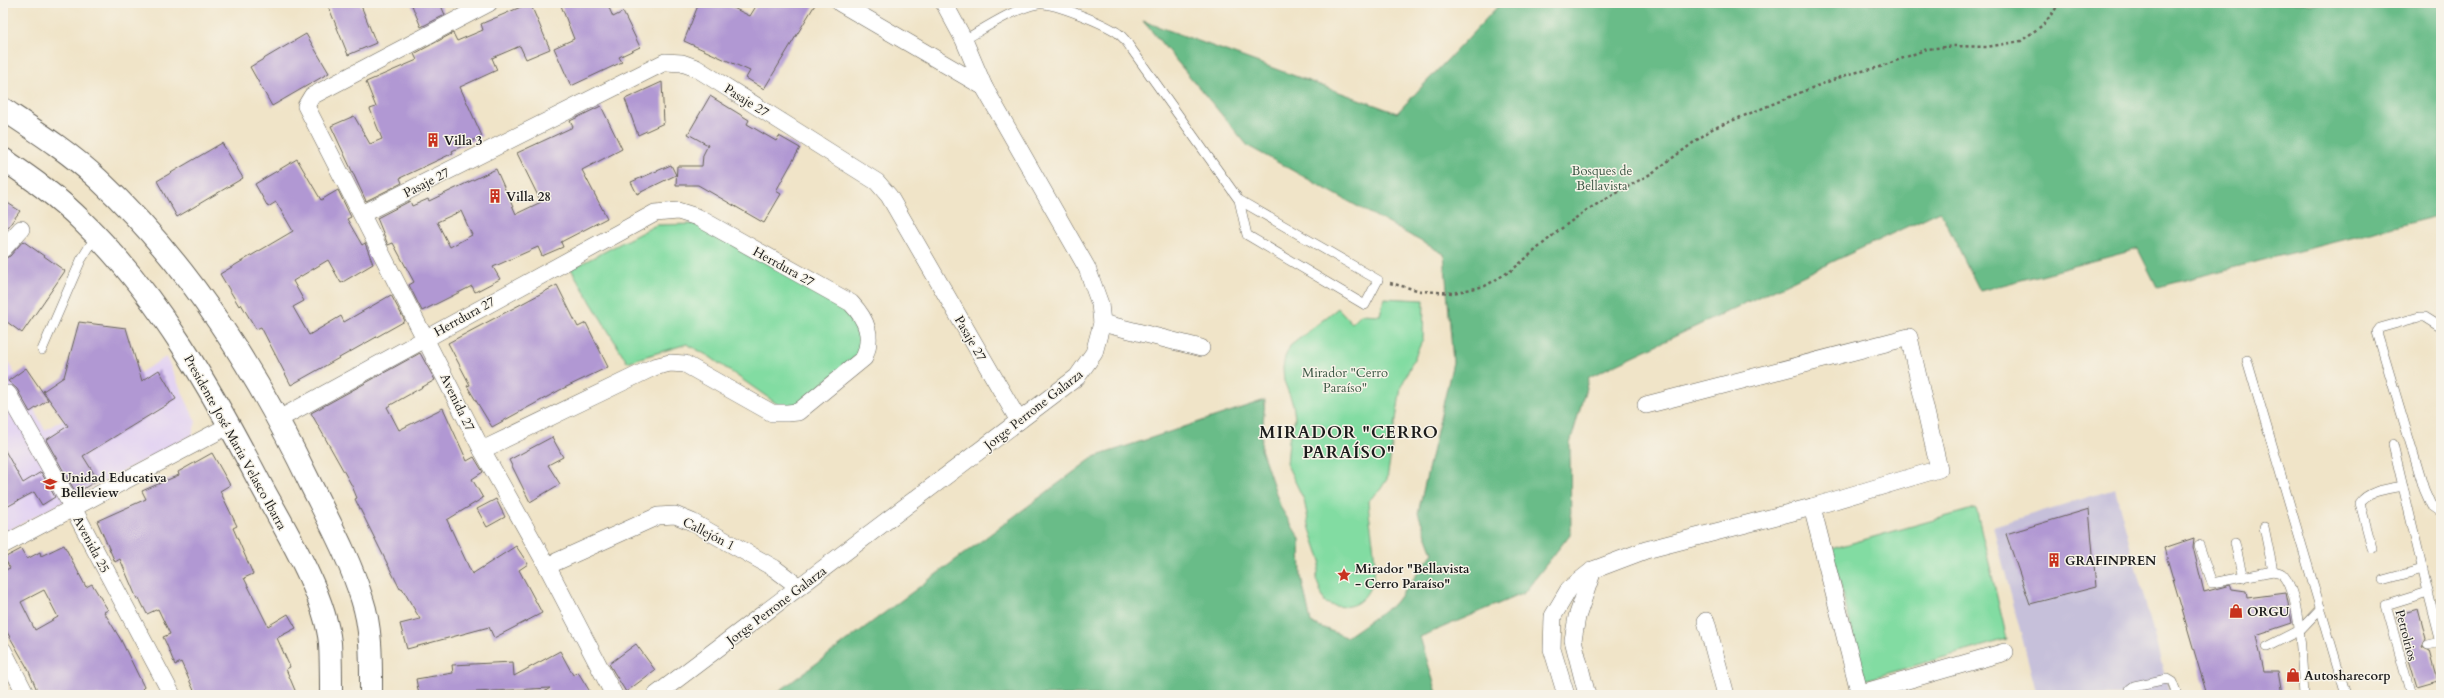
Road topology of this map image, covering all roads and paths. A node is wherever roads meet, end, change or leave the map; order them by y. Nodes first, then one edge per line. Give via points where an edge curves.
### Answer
1 (490, 3) edge
2 (840, 3) edge
3 (944, 3) edge
4 (2060, 3) edge
5 (964, 40) junction
6 (984, 87) junction
7 (3, 109) edge
8 (3, 159) edge
9 (1238, 200) junction
10 (362, 214) junction
11 (21, 228) dead end
12 (96, 236) junction
13 (3, 249) edge
14 (1378, 280) junction
15 (1102, 324) junction
16 (2441, 327) edge
17 (426, 337) junction
18 (1201, 348) dead end
19 (42, 350) dead end
20 (2247, 360) dead end
21 (8, 394) dead end
22 (1646, 405) dead end
23 (279, 419) junction
24 (1019, 421) junction
25 (230, 425) junction
26 (2393, 444) dead end
27 (482, 450) junction
28 (2403, 486) junction
29 (1812, 507) junction
30 (73, 508) junction
31 (2441, 509) edge
32 (2264, 527) dead end
33 (2235, 543) dead end
34 (3, 545) edge
35 (2199, 545) dead end
36 (2372, 548) dead end
37 (547, 566) junction
38 (2423, 569) junction
39 (1593, 570) junction
40 (2273, 571) junction
41 (2243, 578) junction
42 (2383, 580) dead end
43 (799, 587) junction
44 (2428, 592) junction
45 (2321, 608) junction
46 (1706, 621) dead end
47 (2300, 630) junction
48 (2441, 642) edge
49 (2428, 645) dead end
50 (2267, 647) dead end
51 (3, 650) edge
52 (2005, 652) dead end
53 (26, 695) edge
54 (172, 695) edge
55 (331, 695) edge
56 (371, 695) edge
57 (614, 695) edge
58 (656, 695) edge
59 (1566, 695) edge
60 (1587, 695) edge
61 (1726, 695) edge
62 (1858, 695) edge
63 (2131, 695) edge
64 (2177, 695) edge
65 (2304, 695) edge
66 (2346, 695) edge
67 (2410, 695) edge

1 - 10 street, Avenida 27 via 312,96 306,106
2 - 6 street
3 - 5 street, Jorge Perrone Galarza
4 - 14 path via 2044,24 2021,40 1987,48 1954,46 1927,49 1880,67 1849,74 1814,87 1712,129 1652,173 1585,211 1512,270 1485,286 1453,293 1421,291
5 - 6 street, Jorge Perrone Galarza
5 - 9 lane via 991,24 1040,4 1051,5 1119,34
6 - 15 street, Jorge Perrone Galarza via 1087,268 1100,304
7 - 23 main road via 56,144 98,179 168,253 231,339
8 - 12 main road, Presidente José Maria Velasco Ibarra via 60,201
9 - 14 lane
9 - 14 lane via 1247,235 1365,305
10 - 17 street, Avenida 27
10 - 24 street, Pasaje 27 via 665,62 682,63 696,68 877,182 889,196
11 - 13 street
12 - 19 lane via 81,260
12 - 25 main road, Presidente José Maria Velasco Ibarra via 166,321
15 - 18 street
15 - 24 street, Jorge Perrone Galarza via 1100,339 1087,366 1077,377
16 - 31 lane via 2425,317 2420,317 2380,328 2377,332 2424,489 2431,505
17 - 23 street, Herrdura 27
17 - 27 street, Avenida 27
17 - 27 street, Herrdura 27 via 627,226 654,213 678,211 697,217 851,303 862,315 868,327 869,347 864,358 798,412 772,413 685,364 670,363 654,367
20 - 45 lane
21 - 30 street, Avenida 25
22 - 29 street via 1909,337 1939,469
23 - 56 main road via 337,537 362,600 369,639
24 - 43 street, Jorge Perrone Galarza
25 - 30 street
25 - 55 main road, Presidente José Maria Velasco Ibarra via 321,604 330,642
26 - 28 lane
27 - 37 street, Avenida 27
28 - 36 lane via 2370,494 2360,503
28 - 38 lane
29 - 39 street via 1646,550
29 - 62 street
30 - 34 street
30 - 54 street, Avenida 25
32 - 40 lane
33 - 41 lane
35 - 41 lane via 2212,583
37 - 43 street, Callejón 1 via 658,516 675,516 692,522 774,568
37 - 57 street, Avenida 27
38 - 42 lane
38 - 44 lane
39 - 59 street via 1569,589 1554,616 1552,649
39 - 60 street via 1577,617 1573,640
40 - 41 lane
40 - 47 lane via 2281,573 2287,580
43 - 58 street, Jorge Perrone Galarza
44 - 48 lane
44 - 67 lane, Petrolrios via 2386,605 2402,651
45 - 47 lane
45 - 66 lane
46 - 61 street
47 - 50 lane
47 - 65 lane
48 - 49 lane
51 - 53 street
52 - 62 street
63 - 64 lane via 2130,688 2134,686 2167,679 2172,682

